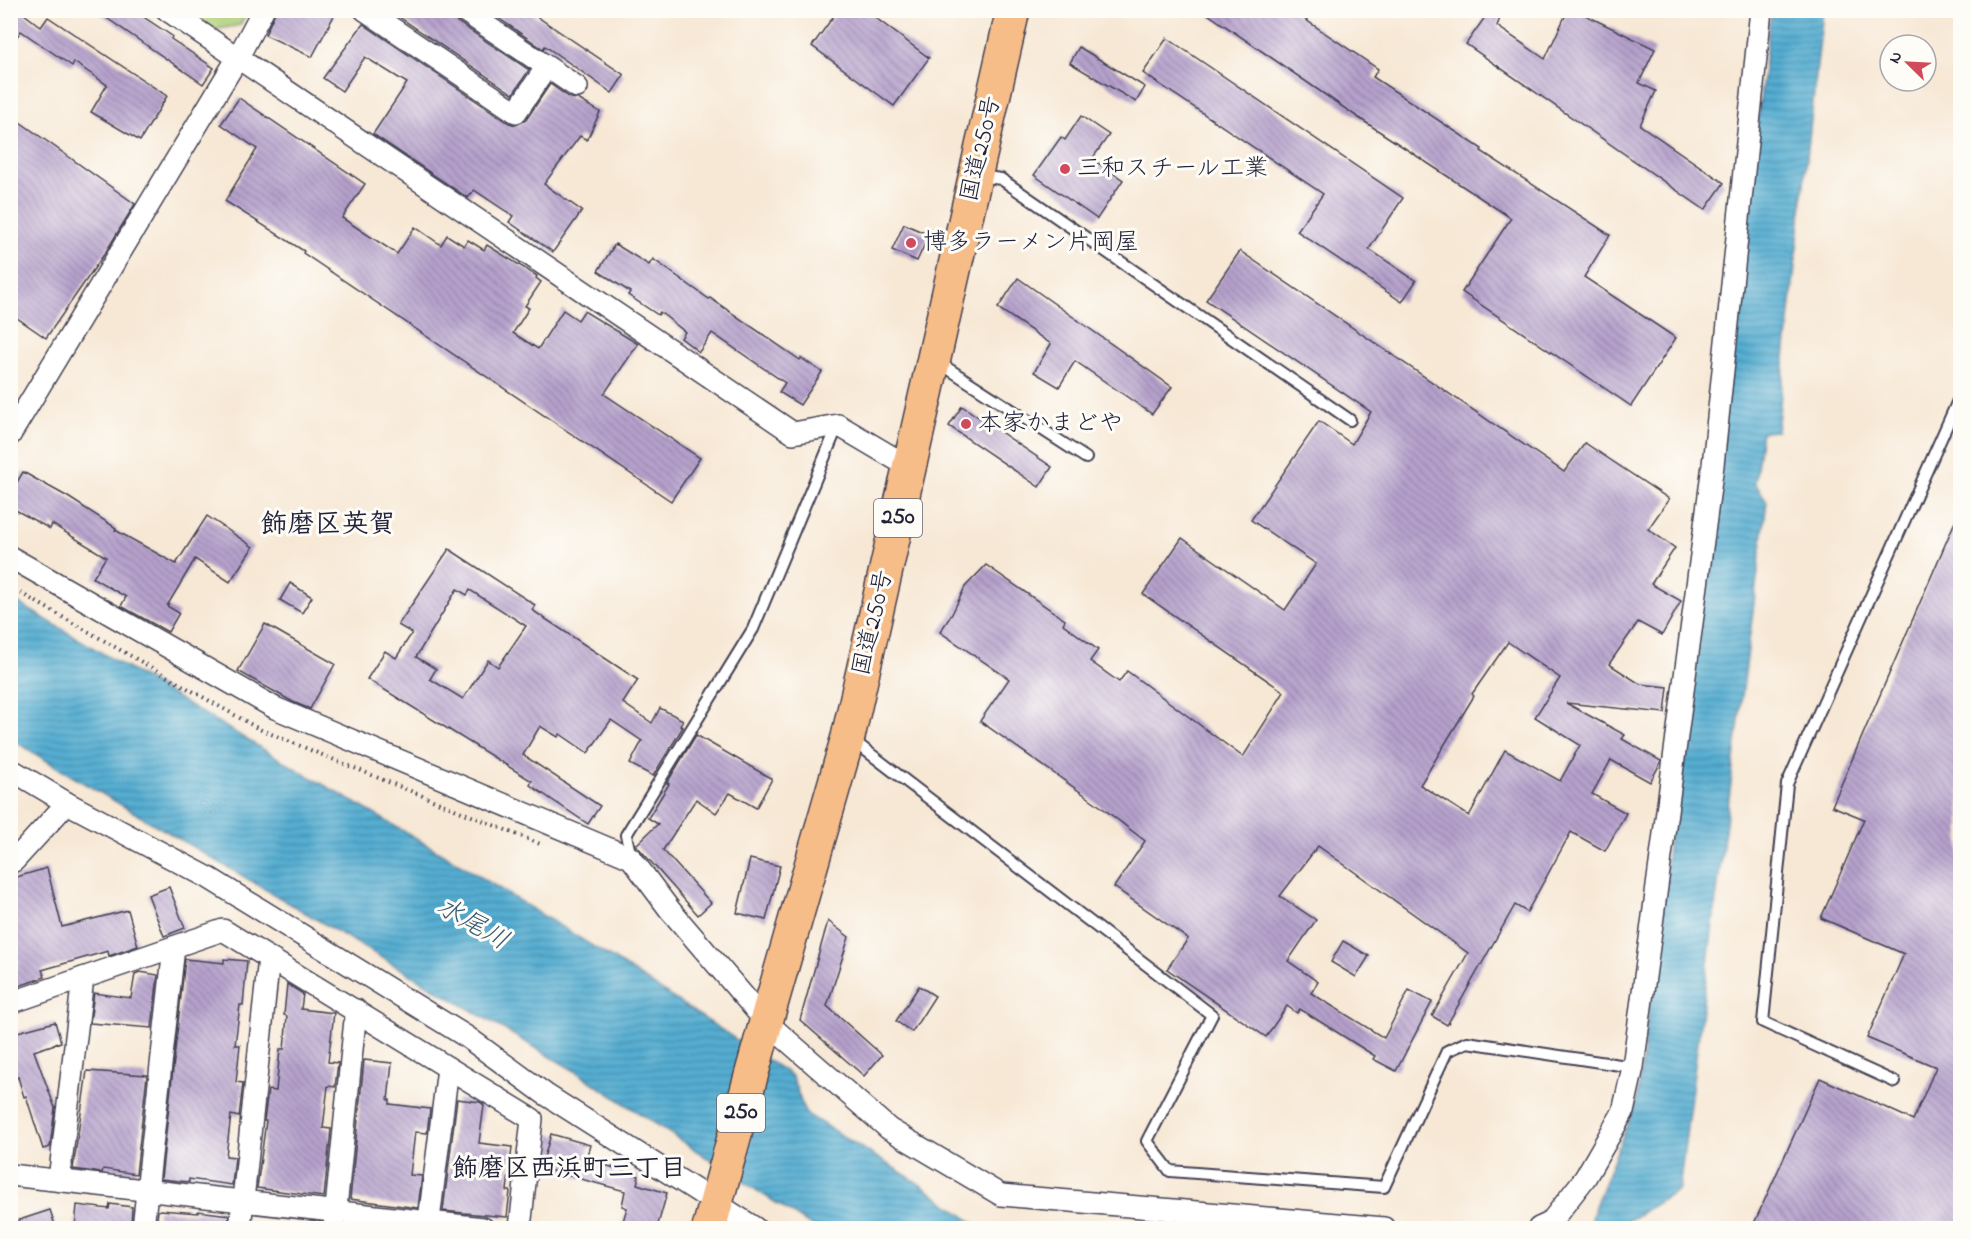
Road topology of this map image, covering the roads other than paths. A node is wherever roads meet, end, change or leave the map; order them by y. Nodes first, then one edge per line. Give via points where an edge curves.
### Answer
1 (167, 10) edge
2 (262, 10) edge
3 (365, 10) edge
4 (463, 10) edge
5 (1013, 10) edge
6 (1761, 10) edge
7 (237, 58) junction
8 (546, 68) junction
9 (577, 87) dead end
10 (976, 175) junction
11 (934, 359) junction
12 (1960, 396) edge
13 (1350, 420) dead end
14 (838, 424) junction
15 (10, 435) edge
16 (1086, 458) dead end
17 (909, 467) junction
18 (10, 557) edge
19 (848, 737) junction
20 (10, 769) edge
21 (67, 803) junction
22 (631, 858) junction
23 (10, 862) edge
24 (174, 946) junction
25 (269, 958) junction
26 (82, 978) junction
27 (10, 1003) edge
28 (356, 1010) junction
29 (766, 1022) junction
30 (1633, 1067) junction
31 (448, 1068) junction
32 (1895, 1082) dead end
33 (10, 1175) edge
34 (59, 1180) junction
35 (147, 1191) junction
36 (242, 1201) junction
37 (713, 1216) edge
38 (335, 1220) edge
39 (428, 1226) edge
40 (143, 1228) edge
41 (240, 1228) edge
42 (483, 1228) edge
43 (520, 1228) edge
44 (755, 1228) edge
45 (1384, 1228) edge
46 (1539, 1228) edge

1 - 7 street
2 - 7 street
3 - 8 street via 516,112
4 - 8 street
5 - 10 highway, 国道250号 / 250
6 - 30 street via 1713,465
7 - 14 street via 793,433
7 - 15 street
8 - 9 street
10 - 11 highway, 国道250号 / 250
10 - 13 lane via 1001,179
11 - 16 lane
11 - 17 highway, 国道250号 / 250
12 - 32 lane via 1787,784 1763,1022
14 - 17 street
14 - 22 lane via 753,629 626,835
17 - 19 highway, 国道250号 / 250
18 - 22 street via 275,708
19 - 29 highway, 国道250号 / 250
19 - 30 lane via 1212,1015 1147,1141 1170,1170 1384,1187 1447,1051 1467,1042
20 - 21 street
21 - 23 street
21 - 37 street via 208,878 467,1037
22 - 29 street
24 - 25 street via 223,930
24 - 26 street
24 - 35 street
25 - 28 street
25 - 36 street
26 - 27 street
26 - 34 street
28 - 31 street
28 - 38 street
29 - 37 highway, 国道250号 / 250
29 - 45 street via 889,1128 1001,1195
30 - 46 street via 1623,1112 1591,1168 1550,1223
31 - 39 street
31 - 43 street via 532,1119
33 - 34 street
34 - 35 street
35 - 36 street
35 - 40 street
36 - 38 street
36 - 41 street
37 - 44 street
38 - 39 street
39 - 42 street

